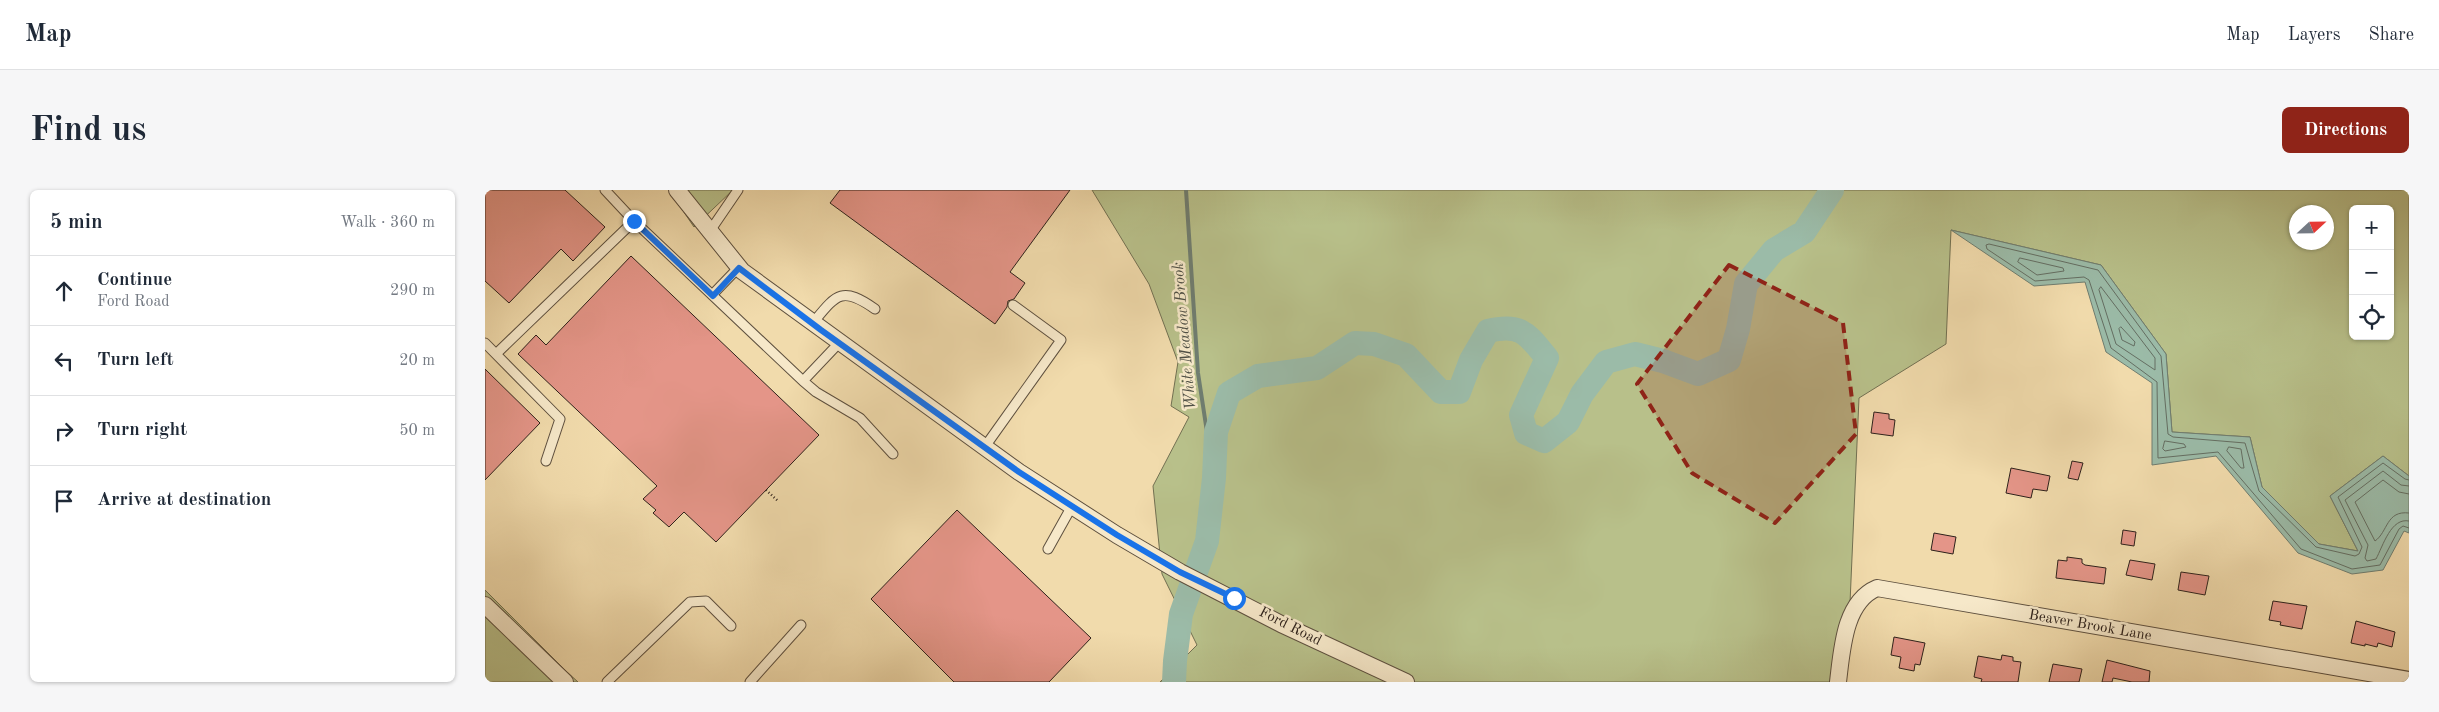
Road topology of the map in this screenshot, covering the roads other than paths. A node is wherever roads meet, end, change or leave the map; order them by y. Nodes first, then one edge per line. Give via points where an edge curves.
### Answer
1 (605, 190) edge
2 (677, 190) edge
3 (738, 190) edge
4 (634, 221) junction
5 (710, 231) junction
6 (739, 268) junction
7 (713, 296) junction
8 (1013, 305) dead end
9 (875, 309) dead end
10 (812, 324) junction
11 (485, 344) edge
12 (839, 344) junction
13 (496, 354) junction
14 (803, 381) junction
15 (984, 448) junction
16 (893, 454) dead end
17 (546, 461) dead end
18 (1072, 506) junction
19 (1048, 549) dead end
20 (485, 605) edge
21 (801, 625) dead end
22 (731, 626) dead end
23 (2409, 680) edge
24 (565, 682) edge
25 (607, 682) edge
26 (750, 682) edge
27 (1406, 682) edge
28 (1838, 682) edge

1 - 4 lane
2 - 5 street, Ford Road
3 - 5 lane
4 - 7 lane
4 - 13 lane
5 - 6 street, Ford Road
6 - 7 lane
6 - 10 street, Ford Road
7 - 14 lane
8 - 15 lane via 1061,340
9 - 10 lane via 857,296 841,296 829,304
10 - 12 street, Ford Road
11 - 13 lane
12 - 14 lane
12 - 15 street, Ford Road
13 - 17 lane via 560,419
14 - 16 lane via 860,418
15 - 18 street, Ford Road
18 - 19 lane
18 - 27 street, Ford Road via 1180,572
20 - 24 street
21 - 26 lane
22 - 25 lane via 706,601 690,602
23 - 28 street, Beaver Brook Lane via 1877,588 1865,594 1852,611

